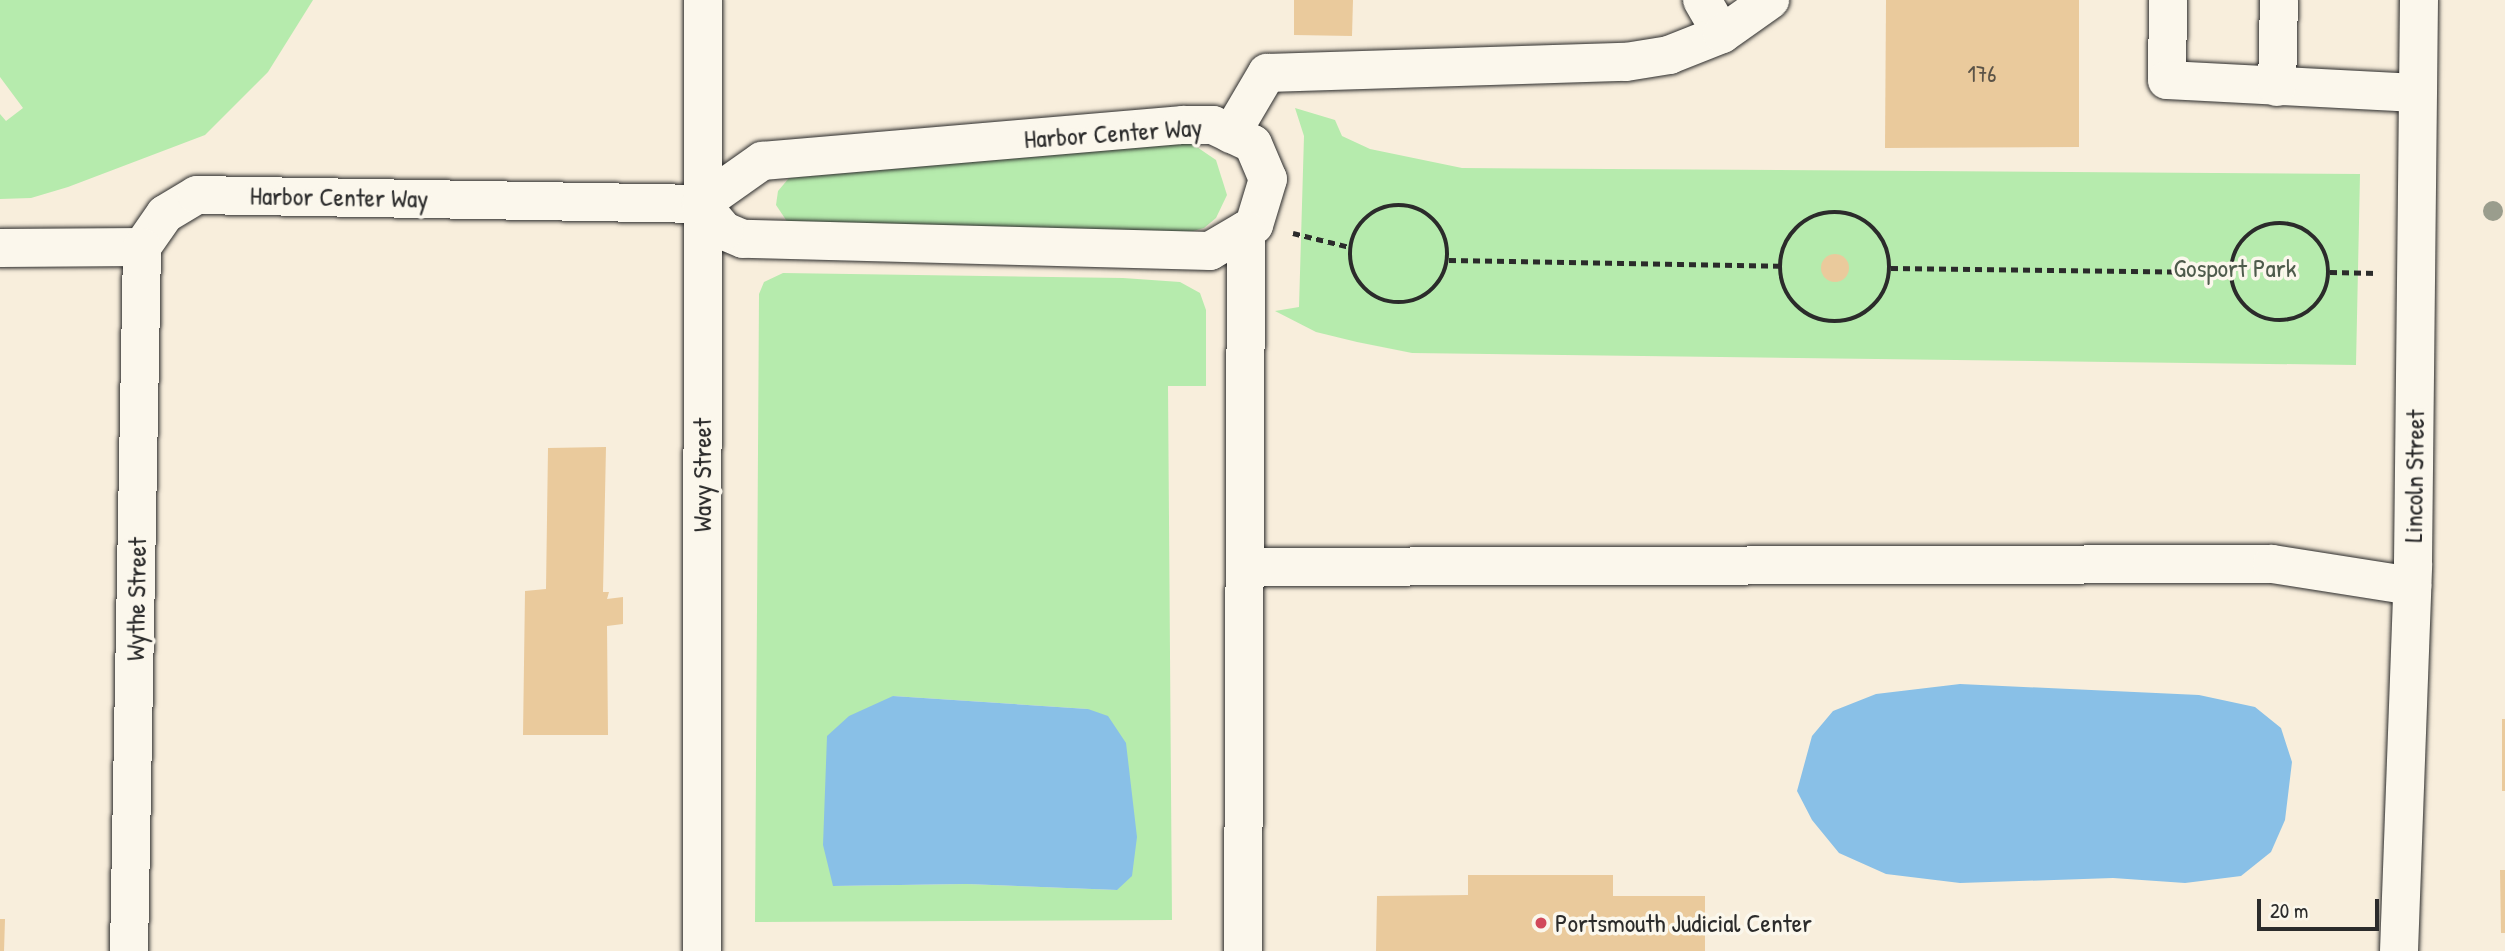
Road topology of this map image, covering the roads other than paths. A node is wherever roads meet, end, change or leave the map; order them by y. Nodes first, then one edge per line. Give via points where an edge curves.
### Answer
1 (703, 0) edge
2 (1702, 0) edge
3 (1770, 0) edge
4 (2168, 0) edge
5 (2279, 0) edge
6 (2419, 0) edge
7 (1721, 33) junction
8 (2277, 87) junction
9 (2417, 93) junction
10 (1231, 134) junction
11 (701, 204) junction
12 (1250, 228) junction
13 (142, 247) junction
14 (0, 248) edge
15 (1245, 567) junction
16 (2412, 586) junction
17 (129, 951) edge
18 (702, 951) edge
19 (1243, 951) edge
20 (2399, 951) edge

1 - 11 street, Wavy Street
2 - 7 street
3 - 7 street
4 - 8 street via 2167,80
5 - 8 street
6 - 9 street, Lincoln Street
7 - 10 street via 1669,55 1626,62 1267,73
8 - 9 street
9 - 16 street, Lincoln Street
10 - 11 street, Harbor Center Way via 1213,125 1183,125 762,161
10 - 12 street, Harbor Center Way via 1253,144 1268,179
11 - 12 street via 712,221 743,239 1210,251
11 - 13 street, Harbor Center Way via 197,195 165,214
11 - 18 street, Wavy Street
12 - 15 street, Harbor Center Way
13 - 14 street
13 - 17 street, Wythe Street
15 - 16 street via 2272,564
15 - 19 street, Harbor Center Way
16 - 20 street, Lincoln Street

